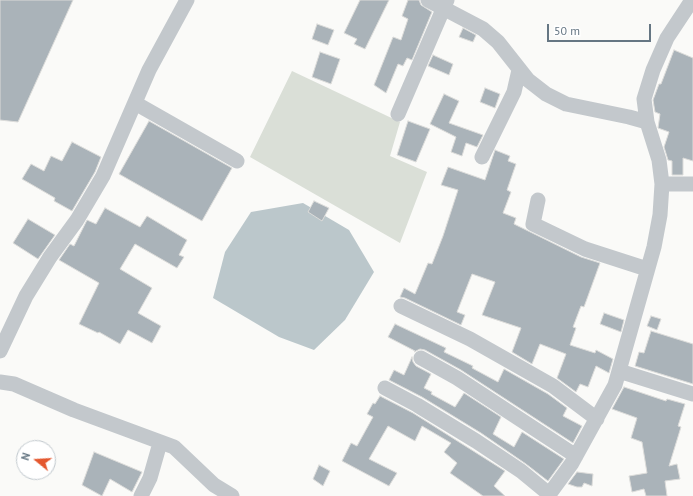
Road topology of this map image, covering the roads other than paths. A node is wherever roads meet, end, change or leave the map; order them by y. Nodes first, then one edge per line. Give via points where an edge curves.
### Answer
1 (187, 0) edge
2 (428, 0) edge
3 (692, 0) edge
4 (446, 4) edge
5 (519, 70) junction
6 (135, 103) junction
7 (398, 114) dead end
8 (648, 122) junction
9 (482, 157) dead end
10 (237, 161) dead end
11 (662, 184) junction
12 (693, 184) edge
13 (538, 200) dead end
14 (647, 269) junction
15 (402, 306) dead end
16 (0, 351) edge
17 (421, 358) dead end
18 (619, 371) junction
19 (0, 382) edge
20 (384, 388) dead end
21 (693, 394) edge
22 (597, 419) junction
23 (160, 442) junction
24 (576, 456) junction
25 (549, 495) edge
26 (141, 496) edge
27 (232, 496) edge

1 - 6 street via 149,70
2 - 4 street
3 - 8 street via 667,38 653,70 644,99
4 - 5 street via 498,42
4 - 7 street
5 - 8 street via 546,94 566,104
5 - 9 street via 514,92
6 - 10 street
6 - 16 street via 103,176 26,296
8 - 11 street via 659,160
11 - 12 street
11 - 14 street via 660,215
13 - 14 street via 533,224 585,248
14 - 18 street
15 - 22 street via 470,339 553,386
17 - 24 street via 457,378
18 - 21 street
18 - 22 street via 615,385
19 - 23 street via 14,384 74,410
20 - 25 street via 476,441 521,471
22 - 24 street
23 - 26 street via 150,478
23 - 27 street via 174,447 214,485
24 - 25 street

